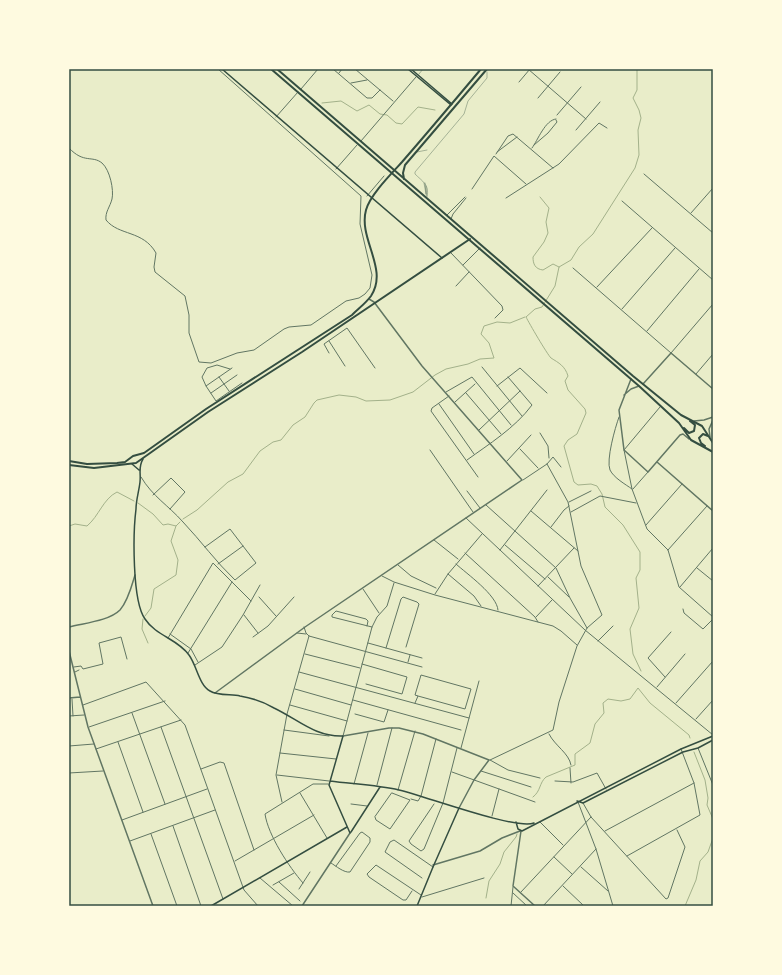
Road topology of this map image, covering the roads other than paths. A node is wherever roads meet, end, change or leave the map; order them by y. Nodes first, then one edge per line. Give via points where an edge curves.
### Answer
1 (218, 69) edge
2 (222, 69) edge
3 (272, 69) edge
4 (277, 69) edge
5 (318, 69) edge
6 (333, 69) edge
7 (342, 69) edge
8 (356, 69) edge
9 (408, 69) edge
10 (411, 69) edge
11 (423, 69) edge
12 (481, 69) edge
13 (529, 69) edge
14 (487, 70) edge
15 (560, 72) dead end
16 (338, 74) junction
17 (362, 74) junction
18 (417, 75) junction
19 (360, 80) junction
20 (368, 80) junction
21 (519, 82) dead end
22 (350, 83) junction
23 (548, 86) junction
24 (580, 87) dead end
25 (301, 90) junction
26 (380, 90) junction
27 (298, 92) junction
28 (538, 98) dead end
29 (394, 102) junction
30 (600, 102) dead end
31 (567, 103) junction
32 (451, 105) junction
33 (557, 115) dead end
34 (276, 117) junction
35 (586, 119) junction
36 (432, 127) junction
37 (607, 128) dead end
38 (576, 130) dead end
39 (433, 132) junction
40 (517, 136) junction
41 (360, 142) junction
42 (358, 144) junction
43 (534, 145) junction
44 (69, 148) edge
45 (531, 149) junction
46 (427, 150) dead end
47 (416, 152) junction
48 (553, 168) junction
49 (336, 169) junction
50 (394, 171) junction
51 (392, 174) junction
52 (644, 174) dead end
53 (384, 176) dead end
54 (405, 180) junction
55 (527, 185) junction
56 (712, 188) edge
57 (472, 189) dead end
58 (367, 196) junction
59 (506, 198) dead end
60 (371, 200) junction
61 (427, 200) junction
62 (622, 201) dead end
63 (690, 214) junction
64 (446, 216) junction
65 (451, 220) junction
66 (652, 227) junction
67 (713, 233) edge
68 (471, 236) junction
69 (470, 239) junction
70 (675, 247) junction
71 (480, 248) junction
72 (450, 253) junction
73 (442, 258) junction
74 (463, 265) junction
75 (573, 268) dead end
76 (700, 269) junction
77 (469, 272) junction
78 (713, 276) edge
79 (711, 278) junction
80 (713, 280) edge
81 (456, 286) dead end
82 (596, 288) junction
83 (368, 299) junction
84 (375, 303) junction
85 (713, 304) edge
86 (621, 310) junction
87 (495, 318) dead end
88 (336, 329) junction
89 (333, 331) junction
90 (646, 331) junction
91 (339, 333) junction
92 (336, 335) junction
93 (328, 341) junction
94 (329, 353) dead end
95 (671, 353) junction
96 (713, 354) edge
97 (345, 366) dead end
98 (482, 367) dead end
99 (375, 368) dead end
100 (696, 374) junction
101 (237, 375) dead end
102 (219, 377) junction
103 (508, 377) junction
104 (631, 379) junction
105 (242, 383) dead end
106 (476, 383) junction
107 (224, 384) junction
108 (644, 384) junction
109 (206, 386) junction
110 (497, 386) junction
111 (639, 386) junction
112 (713, 389) edge
113 (520, 391) junction
114 (229, 392) junction
115 (446, 392) junction
116 (466, 393) junction
117 (547, 393) dead end
118 (211, 394) junction
119 (450, 396) junction
120 (623, 396) junction
121 (509, 401) junction
122 (455, 402) junction
123 (438, 403) junction
124 (661, 406) junction
125 (500, 411) junction
126 (679, 414) junction
127 (522, 417) junction
128 (619, 417) junction
129 (713, 417) edge
130 (713, 420) edge
131 (490, 421) junction
132 (693, 421) junction
133 (679, 423) junction
134 (512, 426) junction
135 (479, 430) junction
136 (540, 433) dead end
137 (501, 435) junction
138 (531, 435) dead end
139 (710, 437) junction
140 (692, 441) junction
141 (490, 443) junction
142 (713, 443) edge
143 (519, 448) junction
144 (430, 450) dead end
145 (624, 450) junction
146 (712, 451) edge
147 (474, 454) junction
148 (138, 455) junction
149 (144, 457) junction
150 (550, 459) junction
151 (467, 460) junction
152 (69, 461) edge
153 (140, 461) junction
154 (506, 461) junction
155 (657, 462) junction
156 (132, 464) junction
157 (547, 464) junction
158 (69, 465) edge
159 (561, 467) dead end
160 (538, 469) junction
161 (139, 472) junction
162 (648, 472) junction
163 (140, 475) junction
164 (478, 477) dead end
165 (522, 480) junction
166 (140, 484) junction
167 (146, 484) junction
168 (682, 484) junction
169 (632, 489) junction
170 (547, 490) dead end
171 (467, 491) dead end
172 (592, 491) dead end
173 (153, 495) junction
174 (568, 502) junction
175 (637, 503) junction
176 (486, 504) junction
177 (707, 505) junction
178 (569, 506) junction
179 (480, 508) junction
180 (170, 510) junction
181 (530, 511) junction
182 (713, 511) edge
183 (571, 512) junction
184 (473, 513) junction
185 (466, 517) junction
186 (646, 526) junction
187 (550, 528) junction
188 (515, 530) junction
189 (482, 533) junction
190 (434, 539) junction
191 (505, 544) junction
192 (243, 546) junction
193 (205, 547) junction
194 (574, 548) junction
195 (713, 548) edge
196 (668, 550) junction
197 (500, 551) junction
198 (579, 552) junction
199 (465, 553) junction
200 (459, 560) junction
201 (218, 564) junction
202 (456, 564) junction
203 (398, 565) junction
204 (697, 567) junction
205 (556, 568) junction
206 (136, 573) junction
207 (448, 574) junction
208 (382, 576) junction
209 (547, 577) junction
210 (545, 579) junction
211 (132, 582) junction
212 (232, 582) junction
213 (394, 582) junction
214 (713, 582) edge
215 (137, 584) junction
216 (260, 585) dead end
217 (537, 587) junction
218 (679, 587) junction
219 (363, 589) junction
220 (437, 589) junction
221 (435, 595) junction
222 (259, 597) dead end
223 (294, 597) dead end
224 (570, 598) junction
225 (552, 600) junction
226 (251, 601) junction
227 (482, 607) junction
228 (683, 609) dead end
229 (498, 611) junction
230 (380, 614) junction
231 (244, 616) junction
232 (277, 616) junction
233 (535, 617) junction
234 (713, 617) edge
235 (713, 619) edge
236 (538, 622) junction
237 (367, 626) junction
238 (613, 626) dead end
239 (69, 627) edge
240 (304, 627) junction
241 (372, 627) junction
242 (587, 628) junction
243 (585, 630) junction
244 (671, 632) dead end
245 (170, 634) junction
246 (258, 634) junction
247 (295, 634) junction
248 (306, 634) junction
249 (309, 636) junction
250 (167, 638) junction
251 (253, 638) dead end
252 (598, 641) junction
253 (368, 643) junction
254 (578, 646) junction
255 (406, 647) dead end
256 (386, 648) junction
257 (191, 649) junction
258 (69, 651) edge
259 (366, 651) junction
260 (188, 653) junction
261 (304, 654) junction
262 (685, 654) dead end
263 (410, 655) junction
264 (184, 656) dead end
265 (422, 658) dead end
266 (127, 659) dead end
267 (713, 661) edge
268 (198, 663) junction
269 (408, 663) junction
270 (195, 664) junction
271 (362, 664) junction
272 (73, 667) junction
273 (422, 667) dead end
274 (361, 669) junction
275 (79, 670) dead end
276 (299, 672) junction
277 (74, 673) junction
278 (665, 677) junction
279 (479, 681) dead end
280 (366, 684) dead end
281 (356, 687) junction
282 (657, 688) junction
283 (295, 689) junction
284 (215, 693) junction
285 (418, 696) junction
286 (70, 697) edge
287 (80, 697) junction
288 (352, 700) junction
289 (713, 700) edge
290 (165, 701) junction
291 (415, 703) junction
292 (676, 703) junction
293 (82, 705) junction
294 (290, 705) junction
295 (351, 705) junction
296 (388, 710) junction
297 (132, 713) junction
298 (287, 714) junction
299 (355, 714) dead end
300 (85, 715) junction
301 (69, 716) edge
302 (73, 716) junction
303 (469, 718) junction
304 (182, 720) junction
305 (695, 720) junction
306 (347, 721) junction
307 (88, 727) junction
308 (161, 727) junction
309 (392, 728) junction
310 (284, 730) junction
311 (461, 730) dead end
312 (415, 731) junction
313 (368, 733) junction
314 (548, 733) junction
315 (140, 734) junction
316 (329, 736) junction
317 (343, 736) junction
318 (713, 736) edge
319 (436, 739) junction
320 (713, 740) edge
321 (118, 742) junction
322 (94, 744) junction
323 (69, 746) edge
324 (457, 747) junction
325 (698, 748) junction
326 (96, 749) junction
327 (460, 749) junction
328 (681, 749) junction
329 (683, 752) junction
330 (280, 753) junction
331 (336, 760) junction
332 (489, 760) junction
333 (571, 765) dead end
334 (570, 768) dead end
335 (201, 769) junction
336 (481, 770) junction
337 (104, 771) junction
338 (451, 772) junction
339 (69, 773) edge
340 (276, 775) junction
341 (712, 777) edge
342 (540, 778) dead end
343 (474, 780) junction
344 (330, 781) junction
345 (555, 781) dead end
346 (571, 783) junction
347 (694, 783) junction
348 (329, 784) junction
349 (354, 784) junction
350 (713, 785) edge
351 (376, 786) junction
352 (380, 787) junction
353 (531, 787) dead end
354 (499, 788) junction
355 (208, 789) junction
356 (606, 789) junction
357 (398, 790) junction
358 (300, 792) junction
359 (421, 796) junction
360 (186, 797) junction
361 (410, 800) junction
362 (577, 801) junction
363 (282, 802) junction
364 (535, 802) dead end
365 (443, 803) junction
366 (583, 803) junction
367 (165, 804) junction
368 (351, 804) dead end
369 (434, 804) dead end
370 (368, 806) junction
371 (460, 808) junction
372 (216, 810) junction
373 (143, 812) junction
374 (314, 815) junction
375 (492, 817) junction
376 (591, 817) junction
377 (194, 818) junction
378 (121, 820) junction
379 (540, 821) junction
380 (516, 822) junction
381 (586, 822) junction
382 (522, 824) junction
383 (172, 826) junction
384 (347, 827) junction
385 (517, 827) junction
386 (677, 830) junction
387 (521, 831) junction
388 (604, 831) junction
389 (515, 832) junction
390 (350, 833) junction
391 (151, 834) junction
392 (274, 838) junction
393 (327, 838) junction
394 (129, 842) junction
395 (564, 846) junction
396 (596, 849) junction
397 (254, 850) junction
398 (627, 856) junction
399 (553, 857) junction
400 (288, 861) junction
401 (234, 862) junction
402 (332, 863) junction
403 (336, 866) junction
404 (433, 866) junction
405 (580, 866) junction
406 (310, 872) dead end
407 (294, 873) junction
408 (572, 875) junction
409 (260, 878) junction
410 (422, 878) dead end
411 (484, 878) dead end
412 (279, 882) junction
413 (303, 883) junction
414 (273, 885) dead end
415 (513, 886) junction
416 (562, 886) junction
417 (243, 887) junction
418 (299, 889) dead end
419 (412, 891) junction
420 (608, 891) junction
421 (513, 892) junction
422 (520, 893) junction
423 (420, 896) junction
424 (223, 899) junction
425 (300, 901) dead end
426 (153, 906) edge
427 (177, 906) edge
428 (201, 906) edge
429 (210, 906) edge
430 (258, 906) edge
431 (293, 906) edge
432 (302, 906) edge
433 (417, 906) edge
434 (511, 906) edge
435 (527, 906) edge
436 (535, 906) edge
437 (543, 906) edge
438 (584, 906) edge
439 (612, 906) edge

1 - 44 street via 361,196 360,224 371,267 370,288 362,296 346,302 315,323 284,329 254,350 237,353 211,363 199,362 189,333 185,296 155,272 156,252 150,245 140,236 114,226 106,220 112,195 111,182 105,166 98,161 79,157
2 - 34 main road
3 - 27 main road
4 - 25 main road
5 - 25 street
6 - 16 street
7 - 16 street
8 - 17 street
9 - 18 main road
10 - 18 main road
11 - 18 lane
12 - 32 main road
13 - 21 street
13 - 23 street
14 - 39 main road
14 - 61 lane via 487,78 468,101 464,114 415,172 425,182
15 - 23 street
16 - 22 street
17 - 19 street
17 - 20 street
18 - 29 street
18 - 32 main road
19 - 20 street
19 - 22 street
20 - 26 street
22 - 26 street via 368,99
23 - 28 street
23 - 31 street
24 - 31 street
25 - 41 main road
26 - 29 street
27 - 34 street
27 - 42 main road
29 - 41 street
30 - 35 street
31 - 33 street
31 - 35 street
32 - 36 main road
34 - 49 main road
35 - 38 street
36 - 39 main road
36 - 50 main road
37 - 48 street via 599,123
39 - 47 main road
40 - 40 street via 510,134 496,154 507,145
40 - 45 street
41 - 50 main road
42 - 49 street
42 - 51 main road
43 - 43 street via 548,133 556,119 544,129
43 - 45 street
45 - 48 street
46 - 47 lane
47 - 54 main road via 404,167
48 - 55 street
49 - 58 main road
50 - 51 main road
50 - 54 main road
51 - 60 main road
51 - 69 main road
52 - 63 street
53 - 58 street
54 - 61 main road
55 - 57 street via 494,156
55 - 59 street
56 - 63 street
58 - 60 main road
60 - 73 main road
60 - 83 main road via 364,225 377,278 375,288
61 - 64 main road
62 - 66 street
63 - 67 street
64 - 65 main road
64 - 65 street via 466,198
65 - 68 main road
66 - 70 street
66 - 82 street
68 - 69 main road
68 - 108 main road
69 - 71 main road
69 - 72 main road
70 - 76 street
70 - 86 street
71 - 74 street
71 - 104 main road
72 - 73 main road
72 - 74 street
73 - 84 main road
74 - 77 street
75 - 82 street
76 - 79 street
76 - 90 street
77 - 81 street
77 - 87 street via 503,307
78 - 79 street
79 - 80 street
82 - 86 street
83 - 84 street
83 - 148 main road via 350,316
84 - 88 main road
84 - 115 street via 428,373
85 - 95 street
86 - 90 street
88 - 89 main road
88 - 91 street
89 - 92 street
89 - 149 main road
90 - 95 street
91 - 92 street
91 - 99 street via 348,328
92 - 93 street
93 - 94 street via 324,345
93 - 97 street
95 - 100 street
95 - 108 street
96 - 100 street
98 - 110 street
100 - 112 street
101 - 107 street
102 - 107 street
102 - 109 street
102 - 109 street via 231,368 207,368 202,377
103 - 110 street
103 - 113 street
103 - 117 street via 517,369 521,369
104 - 111 main road
104 - 120 street
105 - 114 street
106 - 115 street via 470,377
106 - 116 street
106 - 125 street
107 - 114 street
107 - 118 street
108 - 126 main road
109 - 118 street
110 - 121 street
111 - 120 street
111 - 124 main road
113 - 121 street
113 - 127 street via 532,405
114 - 118 street via 216,401
115 - 119 street
116 - 122 street
116 - 131 street
119 - 122 street
119 - 123 street
120 - 128 street
121 - 125 street
121 - 127 street
122 - 135 street
123 - 147 street
123 - 151 street via 431,411
124 - 133 main road
124 - 145 street
125 - 131 street
125 - 134 street
126 - 132 main road
126 - 133 main road via 694,423 695,430 689,433
127 - 134 street
128 - 145 street
128 - 169 street via 612,438 609,465 612,472
129 - 132 street
130 - 139 street via 709,429
131 - 135 street
131 - 137 street
132 - 139 main road via 703,427
133 - 140 main road
134 - 137 street
135 - 141 street
136 - 150 street via 548,446
137 - 141 street
138 - 143 street
139 - 142 main road
140 - 146 main road
140 - 155 street via 681,435
141 - 147 street
141 - 154 street
142 - 146 main road via 706,435 700,436 701,443
143 - 154 street
143 - 160 street
144 - 184 street
145 - 162 street
145 - 169 street
147 - 151 street
148 - 152 main road via 117,463 87,464
148 - 153 main road via 141,457
149 - 153 main road
149 - 161 main road
150 - 157 street
150 - 159 street via 554,457
151 - 164 street
153 - 156 main road
154 - 165 street
155 - 162 street
155 - 168 street
156 - 158 main road via 94,468
156 - 161 main road
157 - 160 street
157 - 174 street
160 - 165 street
161 - 163 main road
162 - 169 street
163 - 166 main road
163 - 167 street
165 - 176 street
166 - 167 street
166 - 206 main road via 135,510
167 - 173 street
168 - 177 street
168 - 186 street
169 - 175 street
170 - 181 street
171 - 179 street
172 - 174 street
173 - 180 street
173 - 180 street via 171,478 185,492
174 - 178 street
175 - 183 street via 600,496
175 - 186 street
176 - 179 street
176 - 188 street
177 - 182 street
177 - 196 street
178 - 183 street
178 - 187 street
179 - 184 street
180 - 193 street
181 - 187 street
181 - 188 street
183 - 198 street
184 - 185 street
185 - 189 street
185 - 190 street
186 - 196 street
187 - 194 street
188 - 191 street
188 - 205 street
189 - 197 street
189 - 199 street
190 - 200 street
190 - 203 street
191 - 197 street
191 - 210 street
192 - 193 street via 229,529
192 - 201 street
192 - 201 street via 256,563 235,580
193 - 201 street
194 - 198 street
194 - 205 street
195 - 204 street
196 - 218 street
197 - 217 street
198 - 242 street via 583,571 602,613
199 - 200 street
199 - 233 street
200 - 202 street
202 - 207 street
202 - 229 street via 492,597
203 - 208 street
203 - 220 street via 411,576
204 - 214 street
204 - 218 street
205 - 209 street
205 - 224 street
206 - 211 street
206 - 215 main road
207 - 220 street
207 - 227 street via 474,596
208 - 213 street
208 - 219 street
209 - 210 street
209 - 224 street
210 - 217 street
211 - 215 main road
211 - 239 street via 118,611
212 - 226 street
212 - 245 street via 213,563
212 - 257 street
213 - 221 street
213 - 230 street via 388,604
215 - 250 main road via 139,606 145,620
216 - 226 street
217 - 225 street
218 - 234 street
219 - 230 street
219 - 240 street
220 - 221 street
221 - 227 street
222 - 232 street
223 - 232 street
224 - 242 street
225 - 233 street
225 - 243 street
226 - 231 street
227 - 229 street
228 - 235 street via 684,613 702,628
229 - 236 street
230 - 241 street
231 - 246 street
231 - 268 street via 222,647
232 - 246 street
233 - 236 street
236 - 254 street via 557,628
237 - 237 street via 332,617 332,615 336,611 366,619
237 - 241 street
238 - 252 street
240 - 247 street
240 - 248 street
241 - 253 street
242 - 243 street
243 - 252 street
243 - 254 street
244 - 278 street via 648,658
245 - 250 street
245 - 257 street
246 - 251 street
247 - 248 street
247 - 284 street
248 - 249 street
249 - 259 street
249 - 261 street
250 - 260 main road
252 - 282 street
253 - 256 street
253 - 259 street
254 - 314 street via 559,702 554,728
255 - 256 street via 419,604 403,597
256 - 263 street
257 - 260 street
257 - 268 street
258 - 272 street
259 - 269 street
259 - 271 street
260 - 264 street
260 - 270 main road
261 - 274 street
261 - 276 street
262 - 278 street
263 - 265 street
263 - 269 street
266 - 272 street via 121,637 100,643 104,664 83,669 82,666
267 - 292 street
268 - 270 street
269 - 273 street
270 - 284 main road via 206,687
271 - 274 street
271 - 280 street via 407,677 402,694
272 - 277 street
274 - 281 street
275 - 277 street
276 - 281 street
276 - 283 street
277 - 287 street
278 - 282 street
279 - 303 street
281 - 288 street
281 - 291 street
282 - 292 street
283 - 294 street
283 - 295 street
284 - 298 main road via 257,700
285 - 285 street via 465,709 471,689 421,675 415,695
285 - 291 street
286 - 287 street
286 - 302 street
287 - 293 street
288 - 295 street
288 - 296 street
289 - 305 street
290 - 293 street via 148,683 143,683
290 - 297 street
290 - 304 street
291 - 303 street
292 - 305 street
293 - 300 street
294 - 298 street
294 - 306 street
295 - 306 street
296 - 299 street via 384,722
296 - 311 street
297 - 307 street
297 - 315 street
298 - 310 street
298 - 316 main road via 313,730
300 - 302 street
300 - 307 street
301 - 302 street
303 - 327 street
304 - 308 street
304 - 335 street
305 - 318 street
306 - 317 street
307 - 322 street
308 - 315 street
308 - 360 street
309 - 312 street
309 - 313 street
309 - 351 street
310 - 316 street
310 - 330 street
312 - 319 street
312 - 357 street
313 - 317 street
313 - 349 street
314 - 332 street
314 - 333 street via 555,745 570,759
315 - 321 street
315 - 367 street
316 - 317 main road
317 - 331 main road
318 - 328 main road
319 - 324 street
319 - 359 street
320 - 325 main road
321 - 326 street
321 - 373 street
322 - 323 street
322 - 326 street
324 - 327 street
324 - 338 street
325 - 329 main road
325 - 341 street
326 - 337 street
327 - 332 street
328 - 329 street
328 - 356 main road
329 - 347 street
329 - 366 main road
330 - 331 street
330 - 340 street
331 - 344 main road
332 - 336 street
332 - 342 street via 508,770
334 - 346 street
335 - 355 street
335 - 397 street via 224,763
336 - 343 street
336 - 353 street
337 - 339 street
337 - 378 street
338 - 343 street
338 - 365 street
340 - 344 street
340 - 363 street
341 - 350 street
343 - 354 street
343 - 371 street
344 - 348 main road
344 - 349 main road
345 - 346 street
346 - 356 street via 597,773
347 - 386 street via 701,814
347 - 388 street
348 - 358 street via 315,783
348 - 384 main road
349 - 351 main road
351 - 352 main road
352 - 357 main road
352 - 370 main road
354 - 364 street
354 - 375 street
355 - 360 street
355 - 372 street
356 - 362 main road
357 - 359 main road
358 - 363 street
358 - 374 street
359 - 361 street via 418,801
359 - 365 main road
360 - 367 street
360 - 377 street
361 - 361 street via 392,793 375,818 391,828
362 - 366 main road
362 - 379 main road
362 - 381 street
363 - 392 street via 265,814
365 - 369 street via 421,851 409,841
365 - 371 main road
366 - 376 street
367 - 373 street
368 - 370 street
370 - 390 main road
371 - 375 main road
371 - 404 main road
372 - 377 street
372 - 401 street
373 - 378 street
374 - 392 street
374 - 393 street
375 - 380 main road
376 - 381 street
376 - 388 street
377 - 383 street
377 - 424 street
378 - 394 street
379 - 382 main road
379 - 387 main road
379 - 395 street
380 - 382 main road
380 - 385 main road
381 - 395 street
381 - 396 street
382 - 385 main road
382 - 387 main road via 524,827
383 - 391 street
383 - 428 street
384 - 390 main road
384 - 393 main road
385 - 387 main road
385 - 389 street
386 - 398 street
386 - 398 street via 685,847 666,900
387 - 389 street
387 - 415 street
388 - 398 street
389 - 404 street via 480,851
390 - 402 street
391 - 394 street
391 - 427 street
392 - 397 street
392 - 400 street
393 - 400 main road
394 - 426 street
395 - 399 street
396 - 405 street
396 - 420 street
397 - 401 street
399 - 408 street
399 - 422 street
400 - 407 street
400 - 409 main road
401 - 417 street
402 - 403 street
402 - 432 street
403 - 403 street via 350,872 370,842 370,838 360,833
404 - 410 street via 394,840 390,842 385,852
404 - 423 main road
405 - 408 street
405 - 420 street
406 - 413 street
407 - 412 street
407 - 413 street
408 - 416 street
409 - 417 main road
409 - 431 street
411 - 423 street
412 - 414 street
412 - 425 street
413 - 418 street
415 - 421 street
415 - 422 street
416 - 437 street
416 - 438 street
417 - 424 main road
417 - 430 street
419 - 419 street via 376,865 367,874 403,900 406,900
419 - 423 street
420 - 439 street
421 - 434 street
421 - 435 street
422 - 436 street
423 - 433 main road
424 - 429 main road

